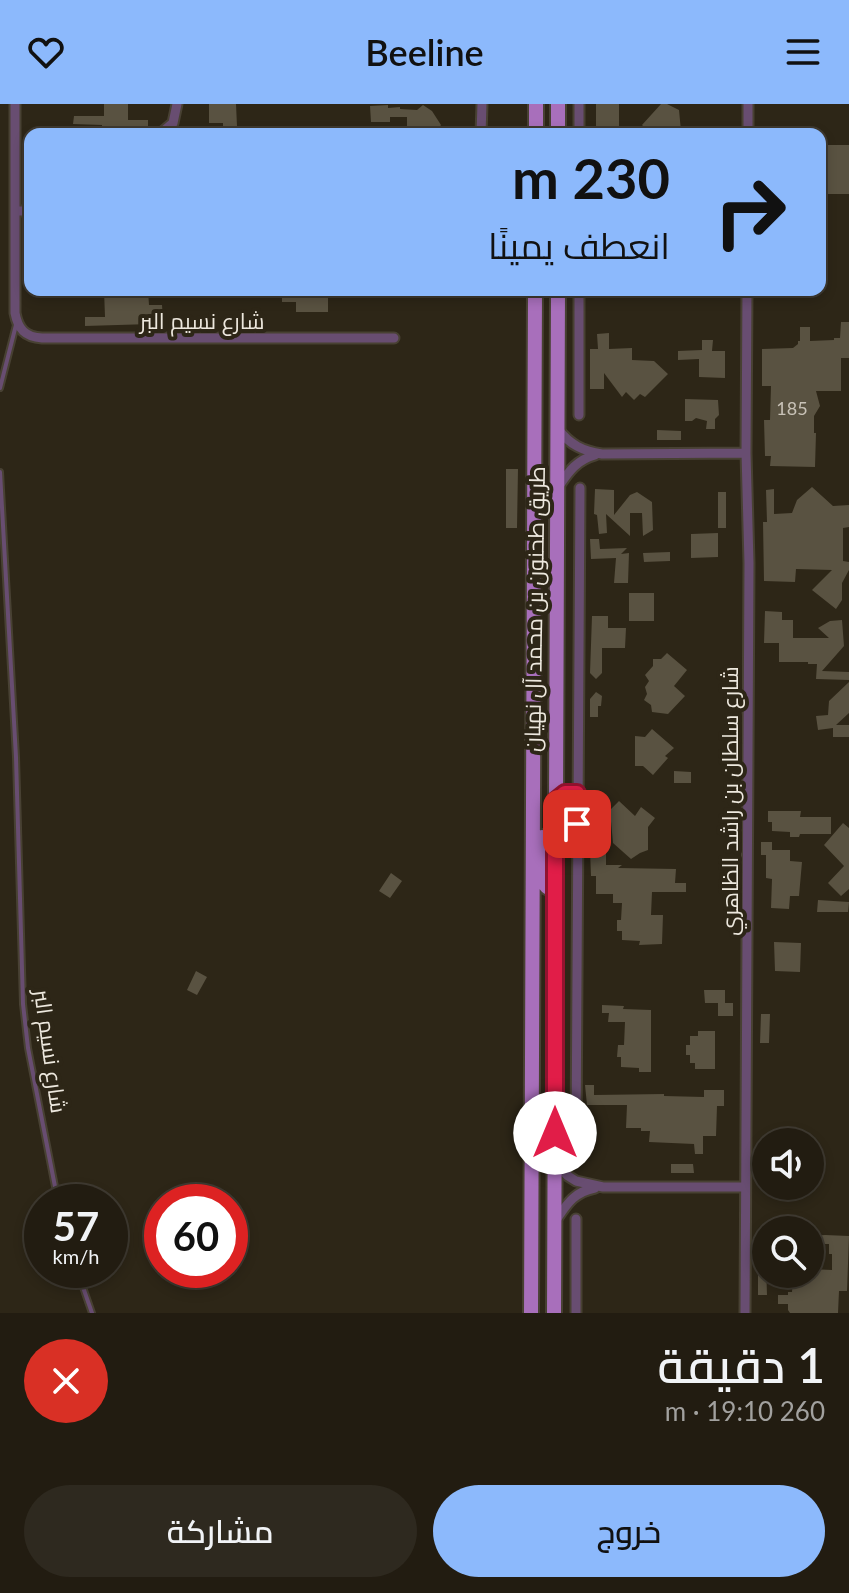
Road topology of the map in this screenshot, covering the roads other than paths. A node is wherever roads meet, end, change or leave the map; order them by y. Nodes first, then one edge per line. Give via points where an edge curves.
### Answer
1 (15, 104) edge
2 (177, 104) edge
3 (482, 104) edge
4 (536, 104) edge
5 (558, 104) edge
6 (579, 104) edge
7 (748, 104) edge
8 (167, 128) edge
9 (481, 128) edge
10 (536, 128) edge
11 (558, 128) edge
12 (579, 128) edge
13 (748, 128) edge
14 (15, 211) junction
15 (24, 211) edge
16 (535, 296) edge
17 (558, 296) edge
18 (579, 296) edge
19 (747, 296) edge
20 (17, 323) junction
21 (394, 338) dead end
22 (2, 369) edge
23 (0, 388) edge
24 (579, 415) dead end
25 (558, 428) junction
26 (746, 453) junction
27 (602, 454) junction
28 (0, 472) edge
29 (580, 488) dead end
30 (558, 489) junction
31 (533, 757) junction
32 (555, 777) junction
33 (577, 789) junction
34 (555, 801) junction
35 (556, 891) junction
36 (576, 1139) dead end
37 (555, 1163) junction
38 (54, 1184) edge
39 (603, 1187) junction
40 (745, 1187) junction
41 (576, 1219) dead end
42 (555, 1223) junction
43 (83, 1288) edge
44 (92, 1313) edge
45 (531, 1313) edge
46 (554, 1313) edge
47 (576, 1313) edge
48 (745, 1313) edge

1 - 14 street
2 - 8 street
3 - 9 street
4 - 10 main road
5 - 11 main road
6 - 12 street
7 - 13 street
14 - 15 street
14 - 20 street
16 - 31 main road, طريق طحنون بن محمد آل نهيان
17 - 25 main road, طريق طحنون بن محمد آل نهيان
18 - 24 street
19 - 26 street, شارع سلطان بن راشد الظاهري
20 - 21 street, شارع نسيم البر via 22,332 42,338
20 - 22 lane
22 - 23 lane
25 - 27 street via 576,446
25 - 30 main road, طريق طحنون بن محمد آل نهيان
26 - 27 street
26 - 40 street, شارع سلطان بن راشد الظاهري
27 - 30 street via 577,463
28 - 38 lane, شارع نسيم البر via 23,1004
29 - 33 street
30 - 32 main road, طريق طحنون بن محمد آل نهيان
31 - 35 main road via 541,789 542,881
31 - 45 main road, طريق طحنون بن محمد آل نهيان
32 - 33 street
32 - 34 main road, طريق طحنون بن محمد آل نهيان
33 - 34 street
33 - 36 street
34 - 35 main road, طريق طحنون بن محمد آل نهيان
35 - 37 main road, طريق طحنون بن محمد آل نهيان
37 - 39 street via 576,1181
37 - 42 main road, طريق طحنون بن محمد آل نهيان
39 - 40 street
39 - 42 street via 573,1197
40 - 48 street, شارع سلطان بن راشد الظاهري
41 - 47 street
42 - 46 main road, طريق طحنون بن محمد آل نهيان
43 - 44 lane

